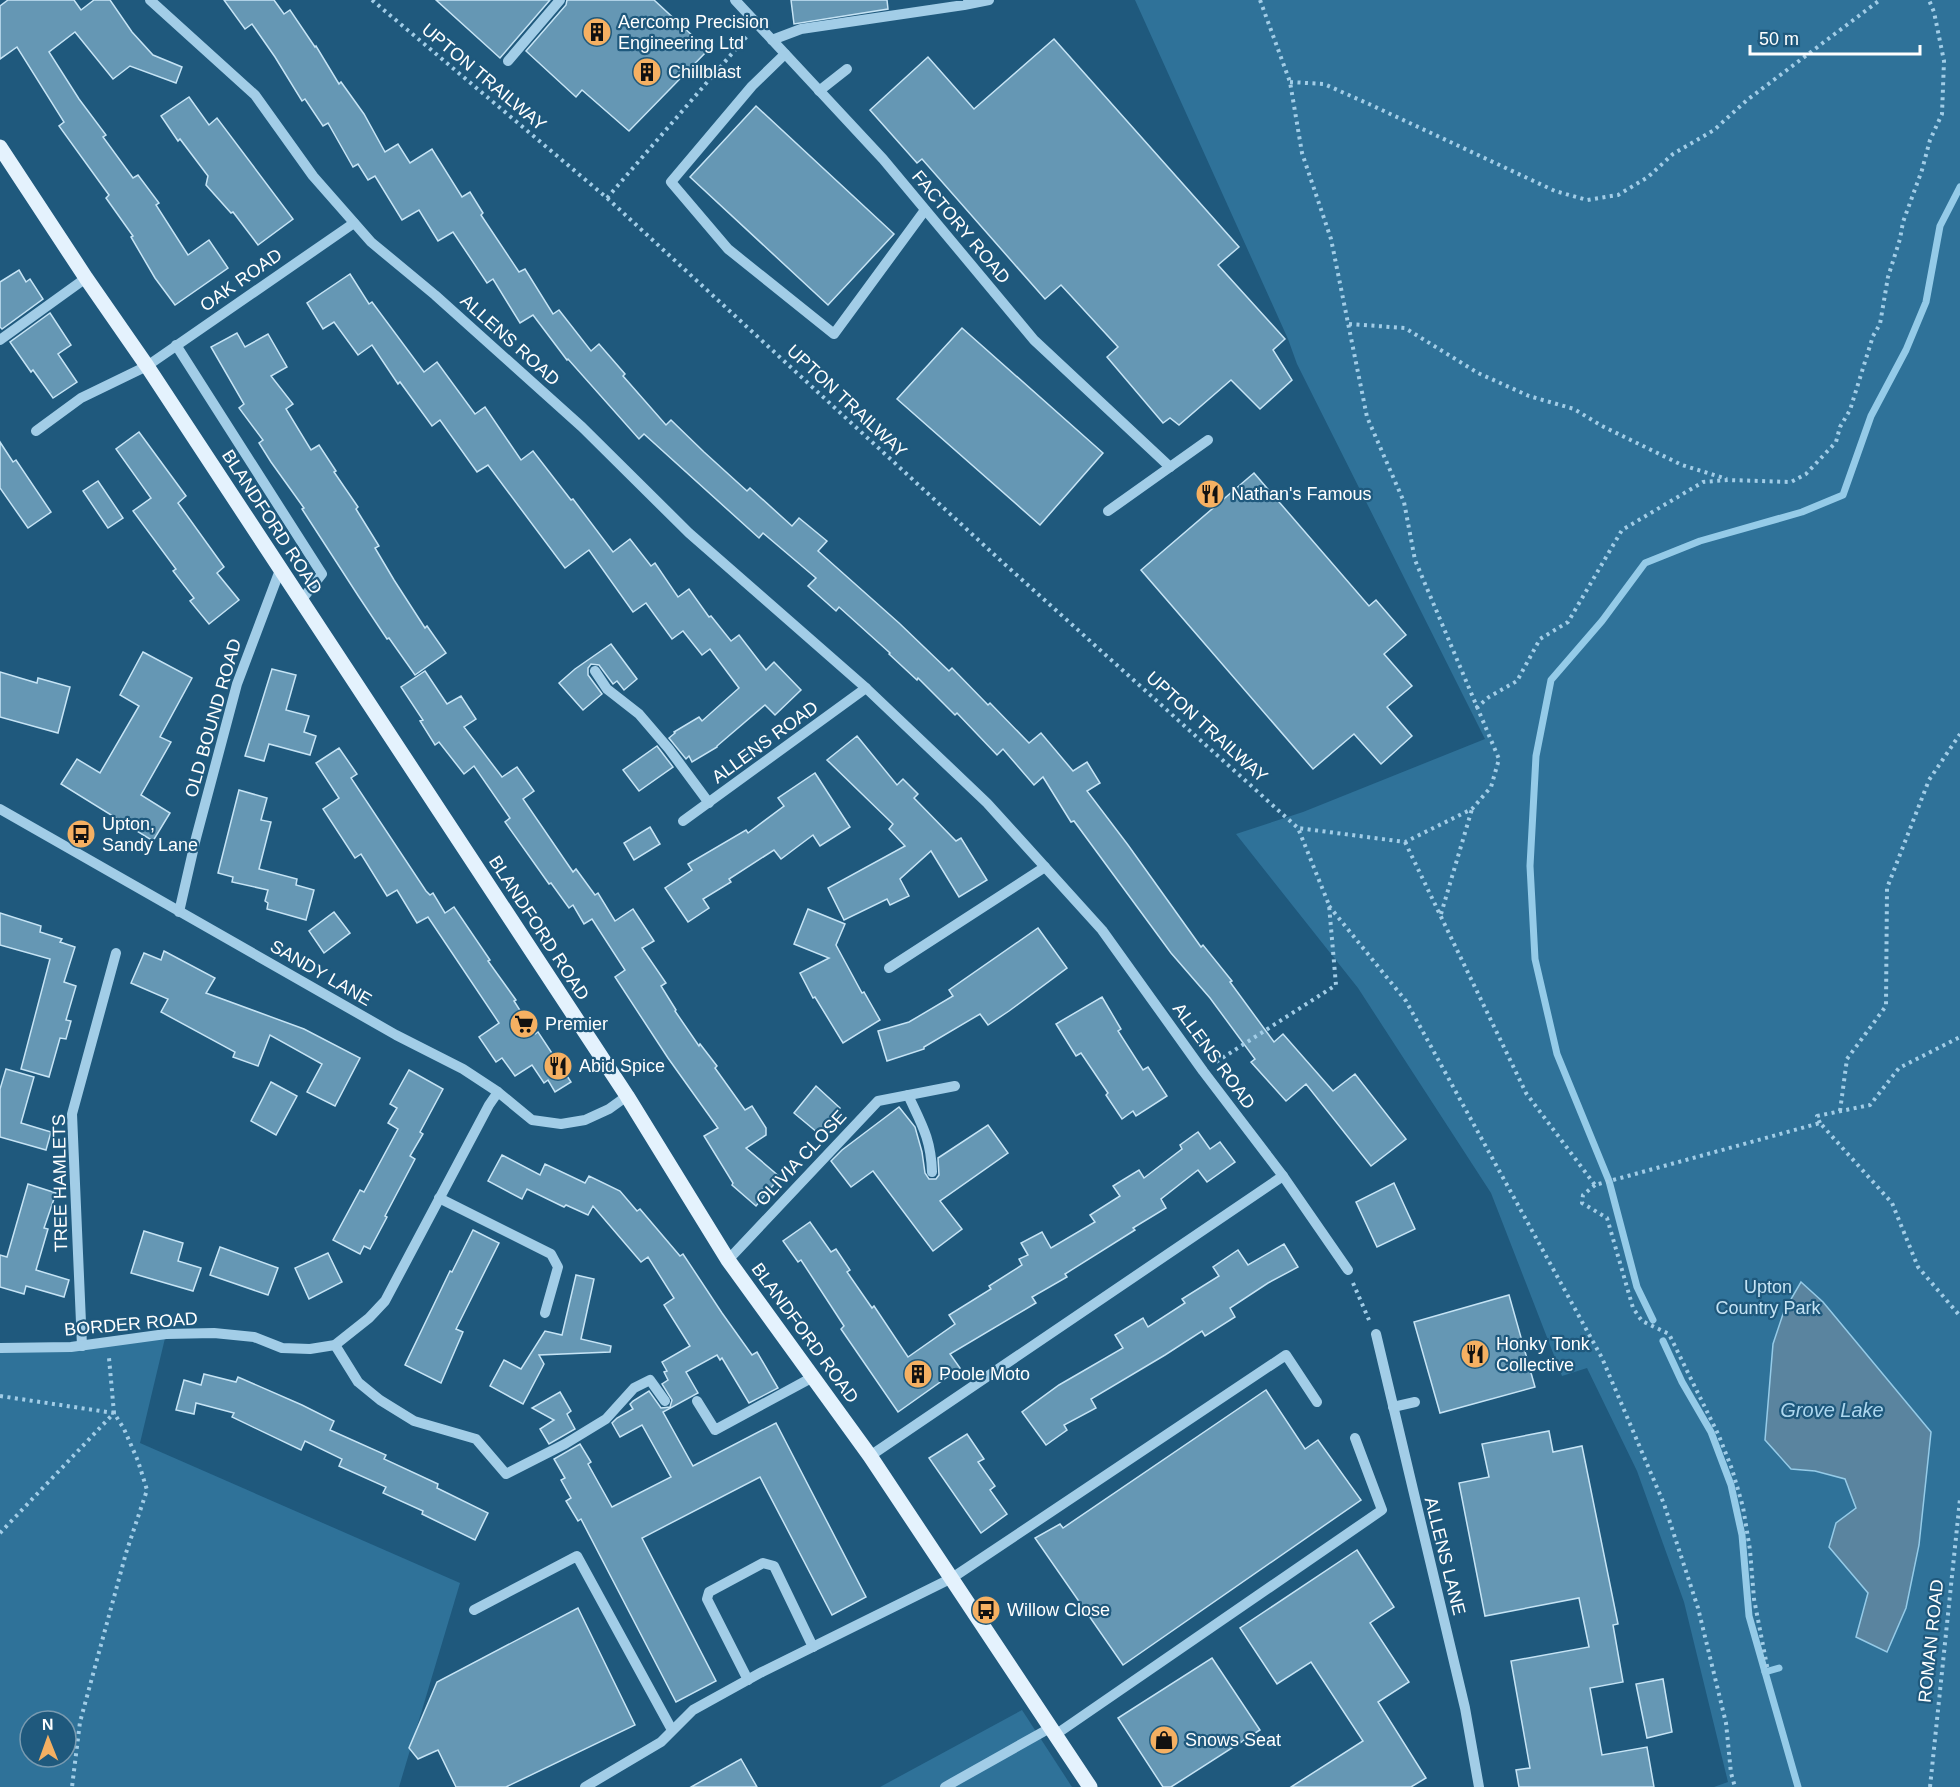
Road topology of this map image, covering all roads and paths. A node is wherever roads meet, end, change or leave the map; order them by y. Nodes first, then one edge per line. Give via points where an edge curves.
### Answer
1 (150, 0) edge
2 (372, 0) edge
3 (560, 0) edge
4 (989, 0) edge
5 (1260, 0) edge
6 (1880, 0) edge
7 (1929, 0) edge
8 (740, 2) edge
9 (758, 24) junction
10 (772, 40) junction
11 (785, 54) junction
12 (508, 61) dead end
13 (847, 69) dead end
14 (1290, 82) junction
15 (819, 91) junction
16 (0, 147) edge
17 (607, 198) junction
18 (925, 210) junction
19 (354, 223) junction
20 (86, 278) junction
21 (1349, 324) junction
22 (0, 340) edge
23 (176, 345) junction
24 (147, 366) junction
25 (36, 431) dead end
26 (1208, 440) dead end
27 (1170, 467) junction
28 (1728, 480) junction
29 (1108, 511) dead end
30 (279, 570) junction
31 (300, 602) junction
32 (595, 671) dead end
33 (866, 688) junction
34 (1476, 708) junction
35 (1960, 734) edge
36 (709, 803) junction
37 (0, 809) edge
38 (1472, 809) junction
39 (683, 821) dead end
40 (1298, 828) junction
41 (1405, 842) junction
42 (1045, 867) junction
43 (1329, 905) junction
44 (179, 912) junction
45 (1441, 915) junction
46 (116, 953) dead end
47 (889, 968) dead end
48 (1960, 1037) edge
49 (1203, 1071) junction
50 (955, 1086) dead end
51 (498, 1092) junction
52 (908, 1095) junction
53 (627, 1096) junction
54 (1840, 1111) junction
55 (1820, 1123) junction
56 (932, 1172) dead end
57 (1283, 1176) junction
58 (1594, 1185) junction
59 (439, 1198) junction
60 (728, 1260) junction
61 (1348, 1270) joint
62 (545, 1312) dead end
63 (1960, 1316) edge
64 (1376, 1334) joint
65 (107, 1342) junction
66 (335, 1345) junction
67 (82, 1346) junction
68 (0, 1348) edge
69 (813, 1377) junction
70 (0, 1396) edge
71 (665, 1401) dead end
72 (697, 1401) dead end
73 (1317, 1402) dead end
74 (1415, 1402) dead end
75 (1393, 1407) junction
76 (114, 1413) junction
77 (1355, 1438) dead end
78 (870, 1456) junction
79 (1960, 1499) edge
80 (0, 1533) edge
81 (952, 1578) junction
82 (474, 1610) dead end
83 (813, 1647) junction
84 (1768, 1671) dead end
85 (748, 1680) junction
86 (672, 1730) junction
87 (1053, 1731) junction
88 (72, 1787) edge
89 (585, 1787) edge
90 (945, 1787) edge
91 (1090, 1787) edge
92 (1479, 1787) edge
93 (1736, 1787) edge
94 (1930, 1787) edge

1 - 19 street, ALLENS ROAD via 255,96 313,176
2 - 17 path, UPTON TRAILWAY
3 - 12 street
4 - 10 street via 801,29
5 - 14 path
6 - 14 path via 1747,100 1714,130 1673,154 1648,177 1618,195 1587,200 1555,191 1324,84
7 - 28 path via 1944,62 1942,114 1903,222 1880,324 1850,410 1836,442 1806,474 1791,482
8 - 9 street, FACTORY ROAD
9 - 10 street, FACTORY ROAD
9 - 17 path
10 - 11 street, FACTORY ROAD
11 - 15 street, FACTORY ROAD
11 - 18 street via 752,86 670,182 728,249 834,334
13 - 15 street
14 - 21 path via 1302,153 1331,239
15 - 18 street, FACTORY ROAD
16 - 20 main road, BLANDFORD ROAD
17 - 40 path, UPTON TRAILWAY
18 - 27 street, FACTORY ROAD via 1034,340
19 - 23 street, OAK ROAD
19 - 33 street, ALLENS ROAD via 582,427 689,533
20 - 22 street
20 - 24 main road, BLANDFORD ROAD
21 - 28 path via 1405,328 1478,373 1528,396 1574,409 1682,465
21 - 34 path via 1367,417 1404,502 1415,560
23 - 24 street, OAK ROAD
23 - 31 street via 322,574
24 - 25 street, OAK ROAD via 81,399
24 - 30 main road, BLANDFORD ROAD
26 - 27 street
27 - 29 street
28 - 34 path via 1703,482 1622,530 1568,622 1540,639 1517,681
30 - 31 main road, BLANDFORD ROAD
30 - 44 street, OLD BOUND ROAD via 237,684
31 - 53 main road, BLANDFORD ROAD
32 - 36 street via 607,688 654,731
33 - 36 street, ALLENS ROAD
33 - 42 street, ALLENS ROAD via 987,803
34 - 38 path via 1499,759 1491,787
35 - 54 path via 1929,780 1887,888 1886,1006 1848,1059
36 - 39 street, ALLENS ROAD
37 - 44 street, SANDY LANE
38 - 41 path
38 - 45 path
40 - 41 path
40 - 43 path
41 - 45 path
42 - 47 street
42 - 49 street, ALLENS ROAD via 1102,930
43 - 49 path via 1336,985
43 - 93 path via 1406,1001 1602,1358 1664,1504 1698,1608 1726,1723
44 - 51 street, SANDY LANE
45 - 58 path via 1526,1093
46 - 67 street, TREE HAMLETS via 72,1114
48 - 54 path via 1899,1068 1870,1105
49 - 57 street, ALLENS ROAD
50 - 52 street, OLIVIA CLOSE
51 - 53 street, SANDY LANE via 532,1120 554,1124 585,1120
51 - 59 street
52 - 56 street via 932,1150
52 - 60 street, OLIVIA CLOSE via 878,1101
53 - 60 main road, BLANDFORD ROAD
54 - 55 path via 1817,1116
55 - 58 path
55 - 63 path via 1892,1203 1918,1267
57 - 61 street, ALLENS ROAD
57 - 78 street
58 - 84 path via 1583,1195 1582,1203 1607,1218 1633,1308 1642,1321 1669,1334 1732,1469 1743,1507
59 - 62 street via 551,1254 558,1267
59 - 66 street via 385,1301
60 - 69 main road, BLANDFORD ROAD
61 - 64 path
64 - 75 street, ALLENS LANE
65 - 66 street, BORDER ROAD via 166,1334 214,1333 254,1337 282,1348
65 - 67 street, BORDER ROAD
65 - 76 path
66 - 71 street via 358,1382 380,1400 414,1421 476,1439 506,1474 606,1419 634,1388 650,1380
67 - 68 street, BORDER ROAD
69 - 72 street via 715,1430
69 - 78 main road, BLANDFORD ROAD
70 - 76 path
73 - 81 street via 1286,1355
74 - 75 street
75 - 92 street, ALLENS LANE via 1465,1708
76 - 80 path
76 - 88 path via 138,1461 147,1490 80,1722
77 - 87 street via 1382,1510
78 - 81 main road, BLANDFORD ROAD
79 - 94 path, ROMAN ROAD
81 - 83 street
81 - 87 main road, BLANDFORD ROAD
82 - 86 street via 577,1556
83 - 85 street
83 - 85 street via 774,1566 763,1563 709,1592 707,1599
85 - 86 street via 693,1710
86 - 89 street via 661,1742
87 - 90 street
87 - 91 main road, BLANDFORD ROAD

